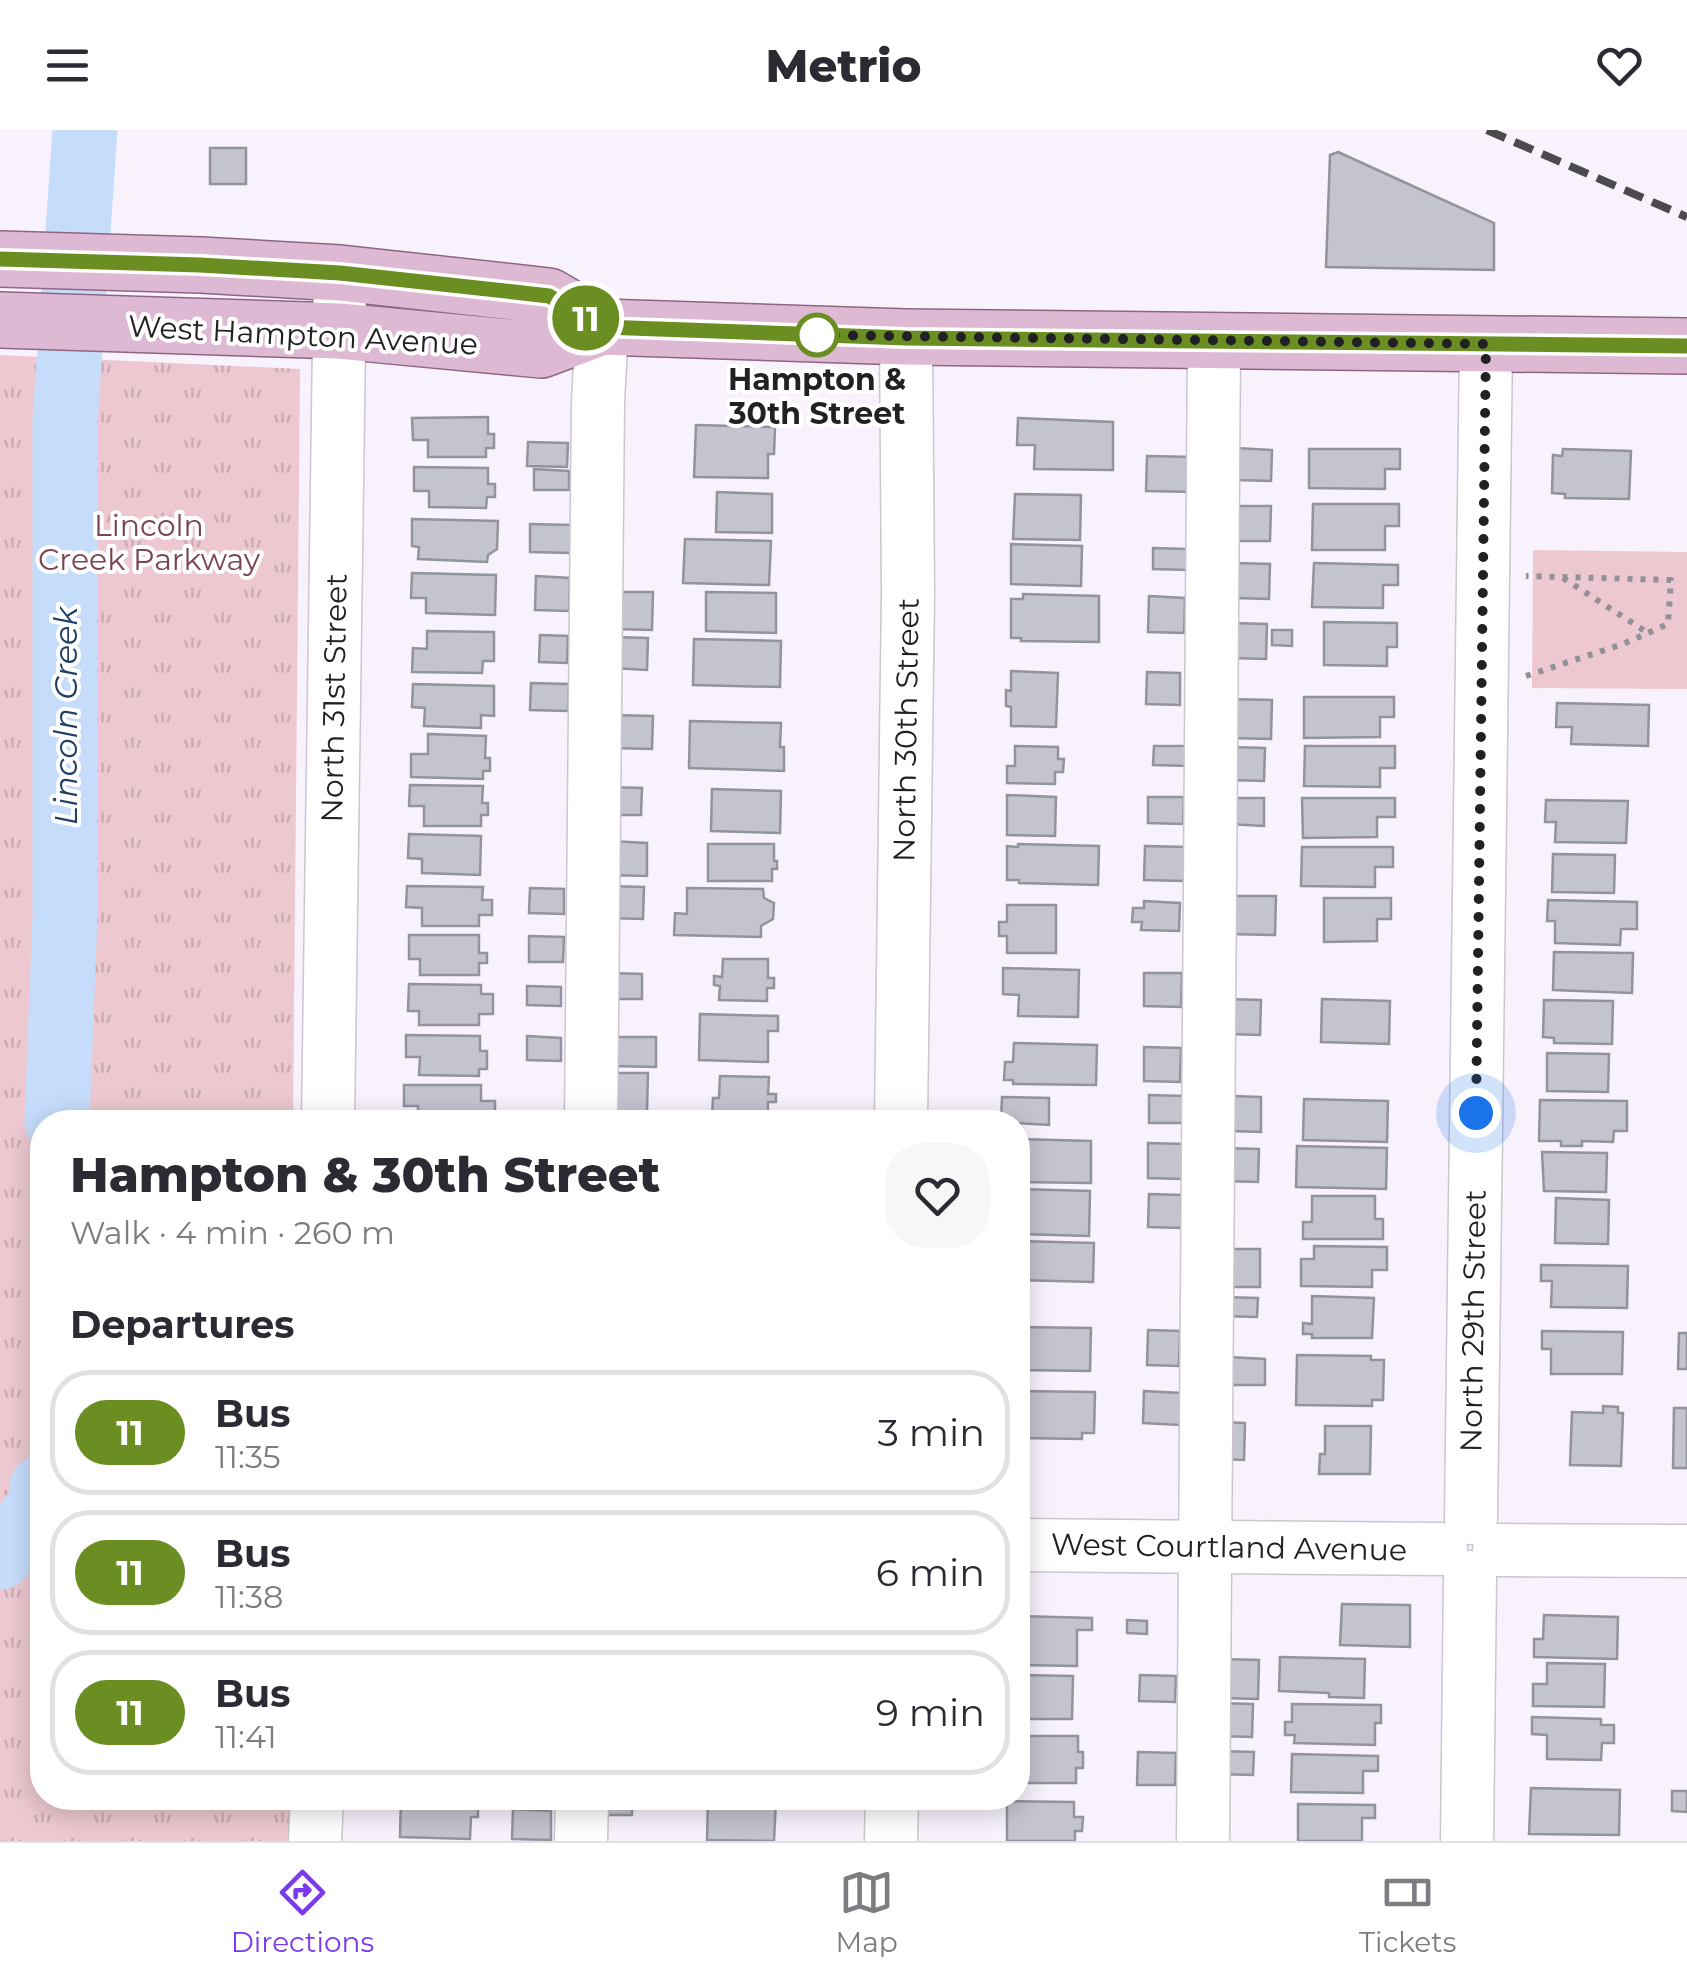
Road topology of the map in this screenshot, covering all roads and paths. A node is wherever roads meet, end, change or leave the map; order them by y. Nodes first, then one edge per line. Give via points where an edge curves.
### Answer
1 (0, 259) edge
2 (340, 273) junction
3 (0, 320) edge
4 (602, 327) junction
5 (339, 332) junction
6 (906, 338) junction
7 (1214, 341) junction
8 (1486, 344) junction
9 (1687, 346) edge
10 (1526, 576) dead end
11 (1562, 577) junction
12 (1648, 633) junction
13 (1525, 677) dead end
14 (328, 1110) edge
15 (591, 1110) edge
16 (901, 1110) edge
17 (1030, 1545) edge
18 (1206, 1546) junction
19 (1470, 1548) junction
20 (1687, 1551) edge
21 (316, 1810) edge
22 (582, 1810) edge
23 (892, 1810) edge
24 (316, 1841) edge
25 (581, 1841) edge
26 (891, 1841) edge
27 (1202, 1841) edge
28 (1467, 1841) edge

1 - 2 main road, West Hampton Avenue
2 - 4 main road, West Hampton Avenue via 549,296
2 - 5 street, North 31st Street
3 - 5 main road, West Hampton Avenue
4 - 5 main road, West Hampton Avenue via 541,350
4 - 6 main road, West Hampton Avenue
4 - 15 street
5 - 14 street, North 31st Street
6 - 7 main road, West Hampton Avenue
6 - 16 street, North 30th Street
7 - 8 main road, West Hampton Avenue
7 - 18 street
8 - 9 main road, West Hampton Avenue
8 - 19 street, North 29th Street
10 - 11 path
11 - 12 path
11 - 12 path via 1671,580 1668,624
12 - 13 path
17 - 18 street, West Courtland Avenue
18 - 19 street, West Courtland Avenue
18 - 27 street
19 - 20 street, West Courtland Avenue
19 - 28 street, North 29th Street
21 - 24 street
22 - 25 street
23 - 26 street

